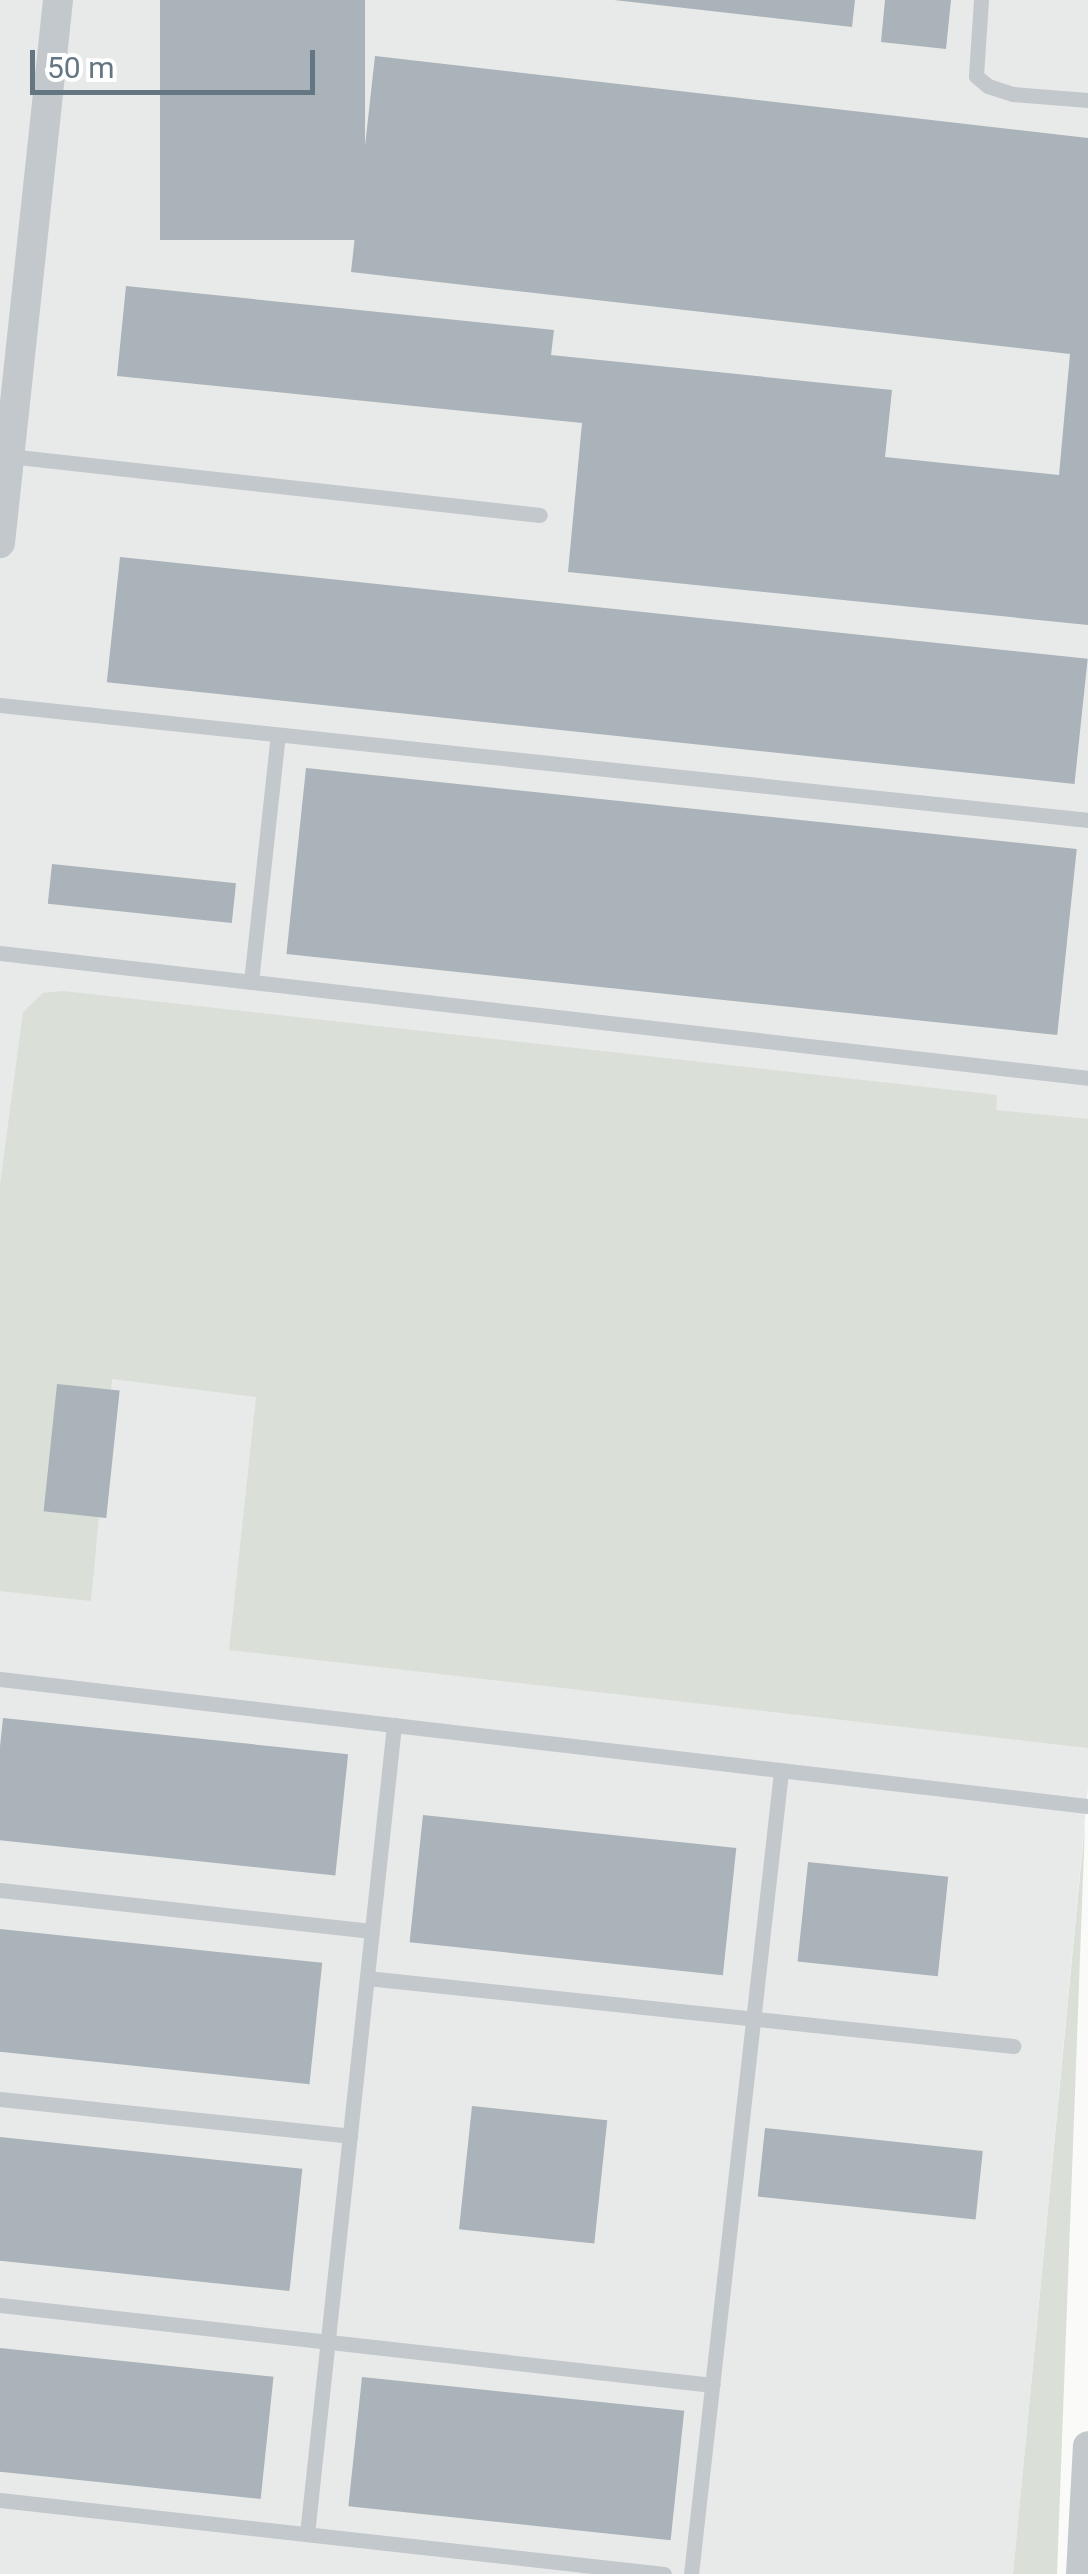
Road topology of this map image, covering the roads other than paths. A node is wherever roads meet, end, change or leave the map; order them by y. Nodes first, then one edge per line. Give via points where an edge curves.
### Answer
1 (58, 0) edge
2 (982, 0) edge
3 (1088, 100) edge
4 (10, 456) junction
5 (540, 515) dead end
6 (0, 543) edge
7 (0, 706) edge
8 (278, 735) junction
9 (1088, 820) edge
10 (0, 953) edge
11 (251, 982) junction
12 (1088, 1078) edge
13 (0, 1679) edge
14 (394, 1725) junction
15 (782, 1770) junction
16 (1088, 1806) edge
17 (0, 1890) edge
18 (372, 1931) junction
19 (366, 1978) junction
20 (753, 2019) junction
21 (1013, 2046) dead end
22 (0, 2100) edge
23 (350, 2136) junction
24 (0, 2305) edge
25 (328, 2342) junction
26 (713, 2385) junction
27 (1088, 2446) edge
28 (0, 2500) edge
29 (307, 2534) junction
30 (664, 2574) edge
31 (691, 2574) edge
32 (1080, 2574) edge

1 - 4 street
2 - 3 lane via 976,76 1013,94
4 - 5 lane
4 - 6 street
7 - 8 lane
8 - 9 lane
8 - 11 lane
10 - 11 lane
11 - 12 lane
13 - 14 lane
14 - 15 lane
14 - 18 lane
15 - 16 lane
15 - 20 lane
17 - 18 lane
18 - 19 lane
19 - 20 lane
19 - 23 lane
20 - 21 lane
20 - 26 lane
22 - 23 lane
23 - 25 lane
24 - 25 lane
25 - 26 lane
25 - 29 lane
26 - 31 lane
27 - 32 street
28 - 29 lane
29 - 30 lane

